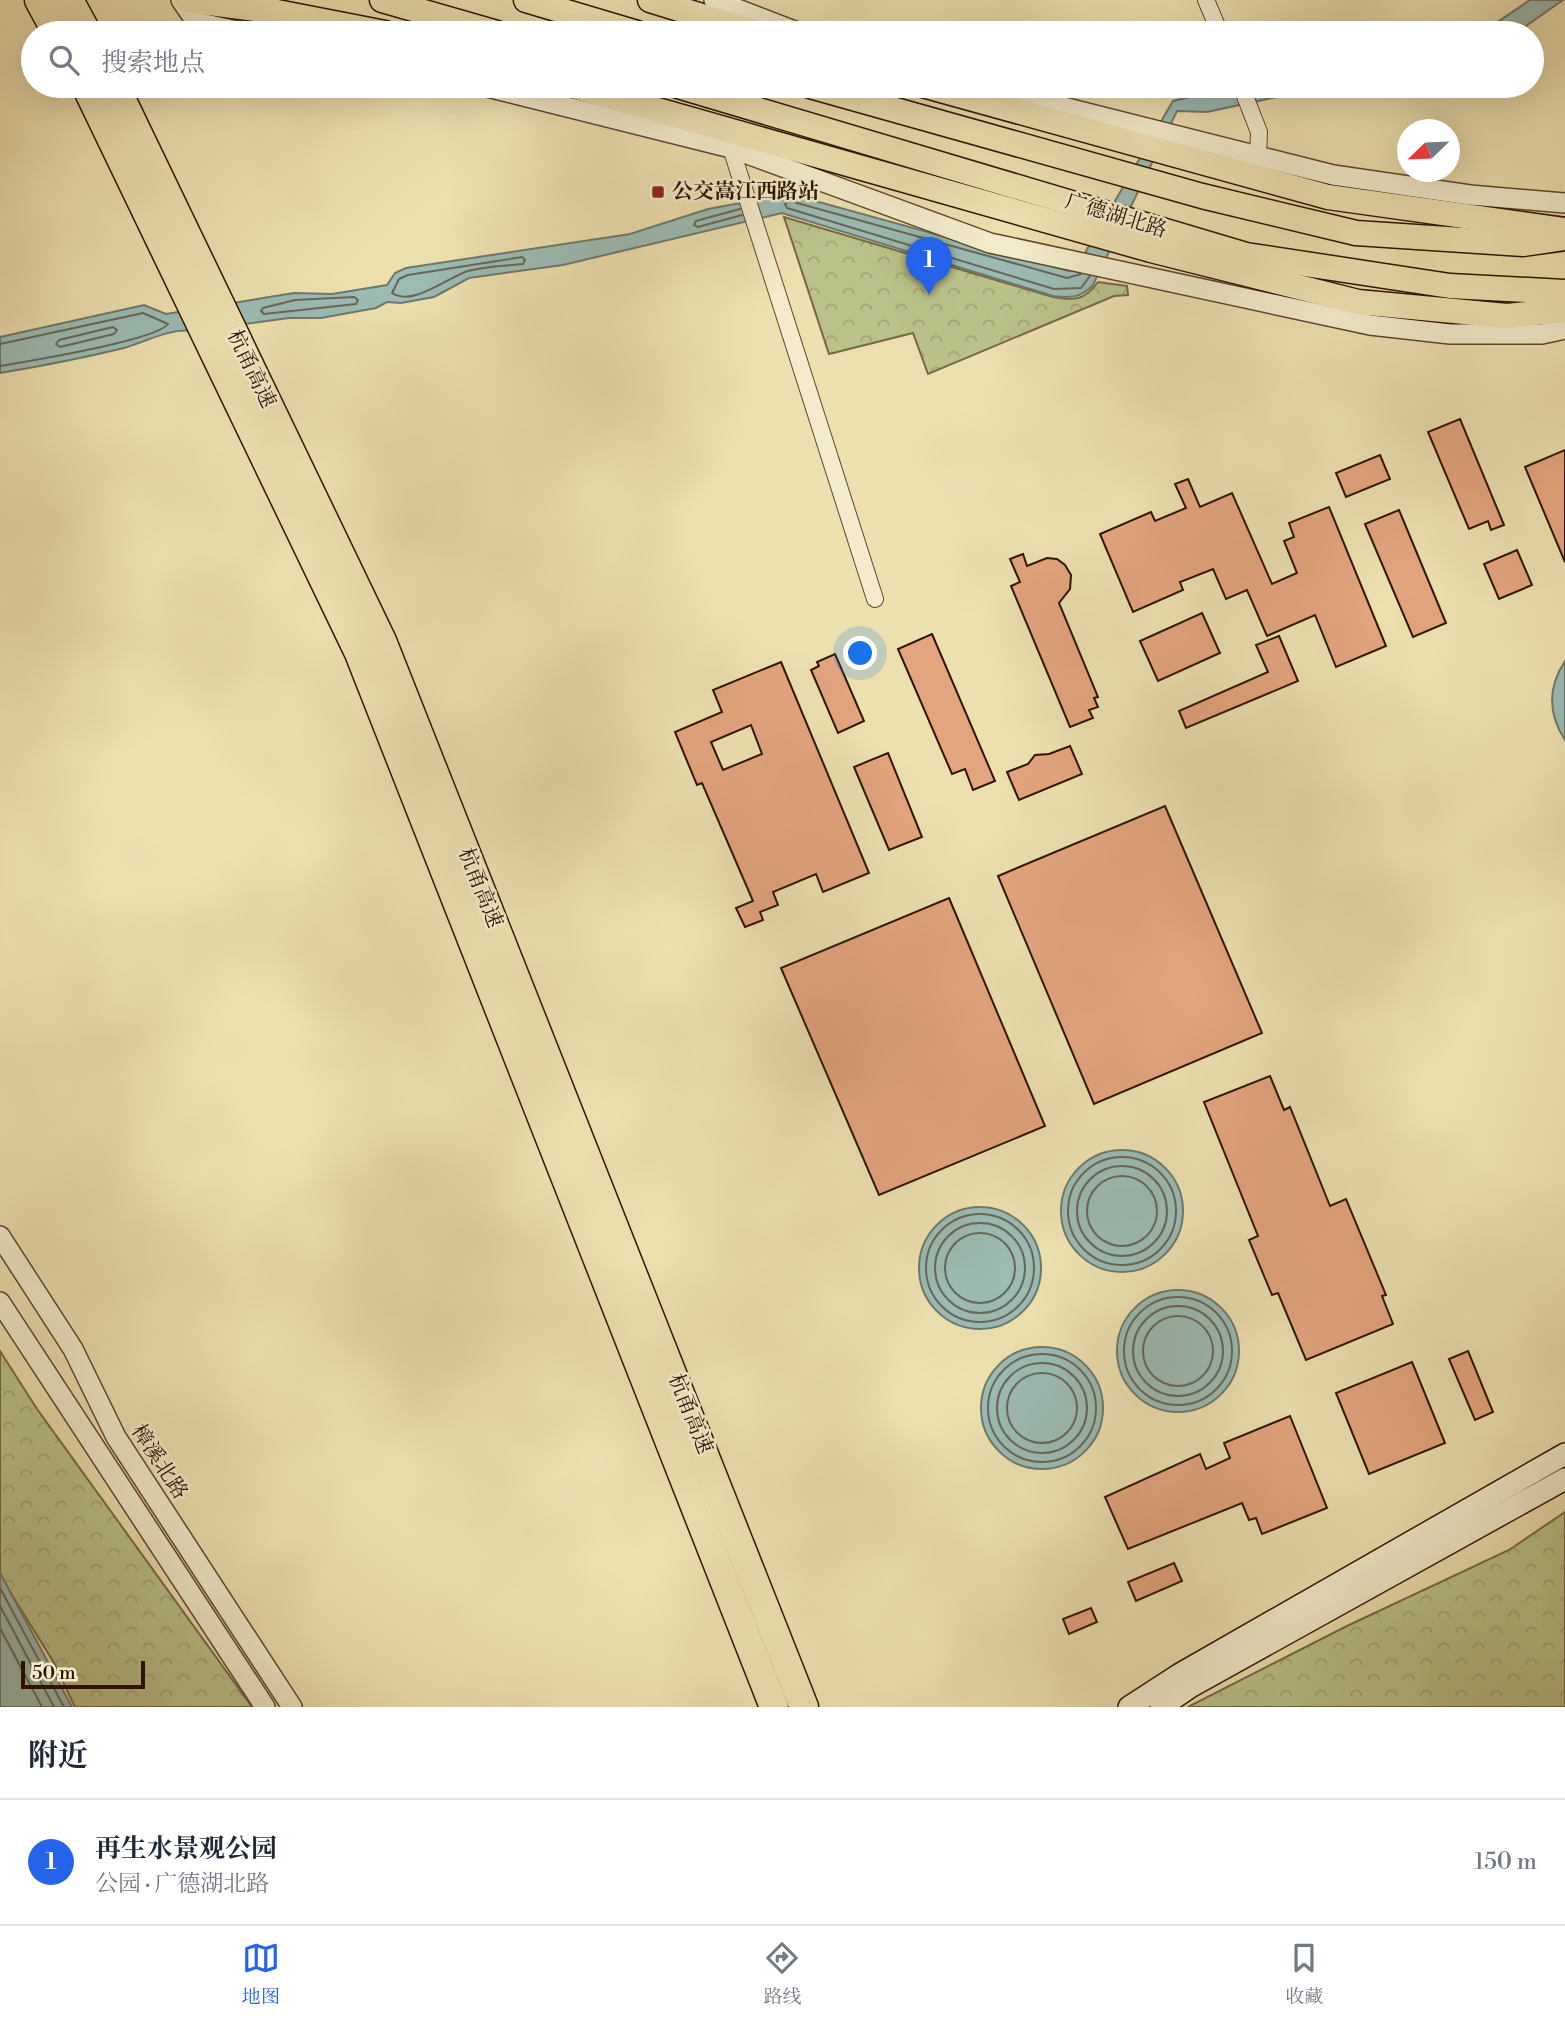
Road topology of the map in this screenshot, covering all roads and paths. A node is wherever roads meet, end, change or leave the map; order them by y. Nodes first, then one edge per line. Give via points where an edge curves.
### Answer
1 (39, 0) edge
2 (69, 0) edge
3 (181, 0) edge
4 (187, 0) edge
5 (382, 0) edge
6 (526, 0) edge
7 (650, 0) edge
8 (714, 0) edge
9 (1206, 0) edge
10 (50, 21) edge
11 (80, 21) edge
12 (195, 21) edge
13 (323, 21) edge
14 (455, 21) edge
15 (597, 21) edge
16 (718, 21) edge
17 (769, 21) edge
18 (1215, 21) edge
19 (92, 98) edge
20 (121, 98) edge
21 (531, 98) edge
22 (615, 98) edge
23 (719, 98) edge
24 (853, 98) edge
25 (969, 98) edge
26 (1027, 98) edge
27 (1246, 98) edge
28 (732, 148) junction
29 (1258, 157) junction
30 (1565, 203) edge
31 (1565, 230) edge
32 (1565, 238) edge
33 (1565, 292) edge
34 (1565, 310) edge
35 (1565, 329) edge
36 (875, 599) dead end
37 (0, 1236) edge
38 (0, 1302) edge
39 (1565, 1454) edge
40 (1565, 1479) edge
41 (265, 1707) edge
42 (292, 1707) edge
43 (774, 1707) edge
44 (804, 1707) edge
45 (1129, 1707) edge
46 (1161, 1707) edge

1 - 10 highway
2 - 11 highway
3 - 12 street
4 - 13 main road
5 - 14 main road
6 - 15 main road
7 - 16 main road
8 - 17 street
9 - 18 street
19 - 43 highway, 杭甬高速 via 359,653
20 - 44 highway, 杭甬高速 via 382,641
21 - 28 street
22 - 34 main road via 1151,250 1358,302 1507,316
23 - 33 main road, 广德湖北路 via 1246,255 1450,286
24 - 32 main road, 广德湖北路 via 1202,196 1356,233 1523,244
25 - 31 main road via 1328,197
26 - 29 street
27 - 29 street via 1259,132
28 - 35 street via 990,243 1370,325 1450,334 1542,334
28 - 36 street
29 - 30 street via 1333,176
37 - 42 street, 樟溪北路 via 73,1349 116,1437
38 - 41 street
39 - 45 main road
40 - 46 main road

